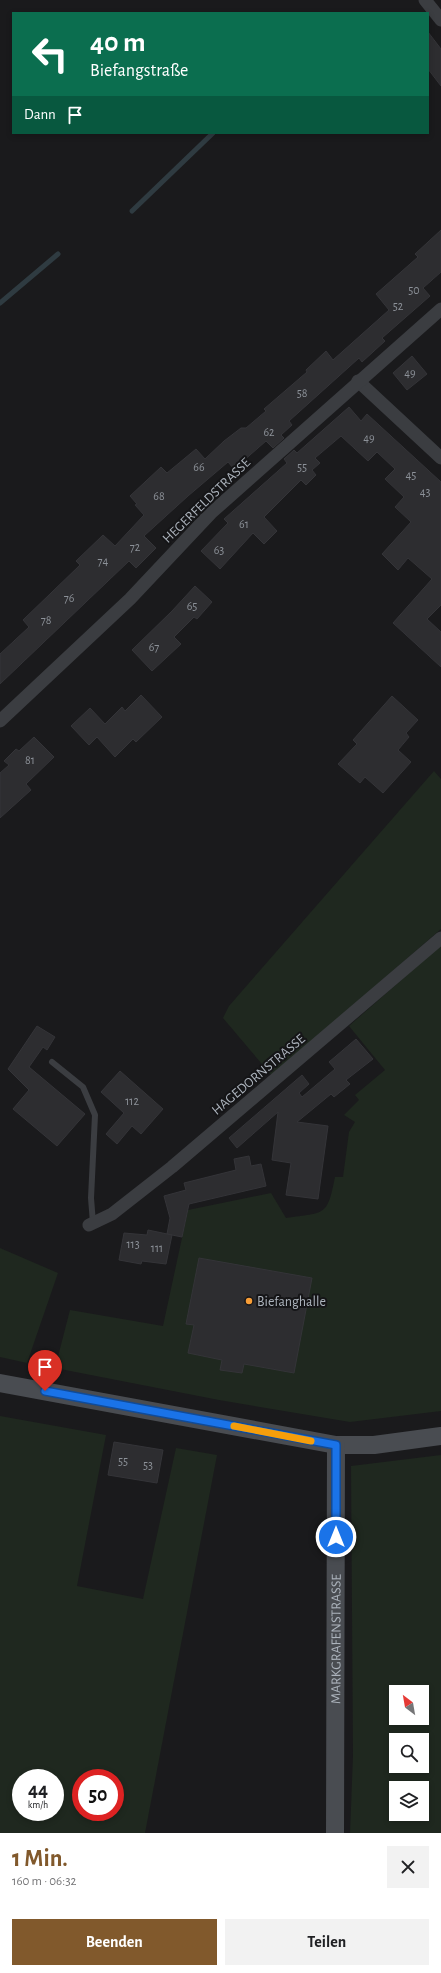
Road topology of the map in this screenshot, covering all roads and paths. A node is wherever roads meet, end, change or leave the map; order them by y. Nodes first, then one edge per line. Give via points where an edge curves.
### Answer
1 (425, 0) edge
2 (441, 20) edge
3 (441, 309) edge
4 (358, 381) junction
5 (441, 458) edge
6 (0, 721) edge
7 (441, 938) edge
8 (52, 1062) dead end
9 (91, 1224) joint
10 (0, 1383) edge
11 (441, 1436) edge
12 (336, 1445) junction
13 (335, 1833) edge

1 - 2 street
3 - 4 street, HEGERFELDSTRASSE
4 - 5 street
4 - 6 street, HEGERFELDSTRASSE via 211,513 130,599
7 - 9 street, HAGEDORNSTRASSE via 172,1167 112,1214
8 - 9 lane via 84,1087 95,1115
10 - 12 main road
11 - 12 main road via 374,1445
12 - 13 main road, MARKGRAFENSTRASSE

